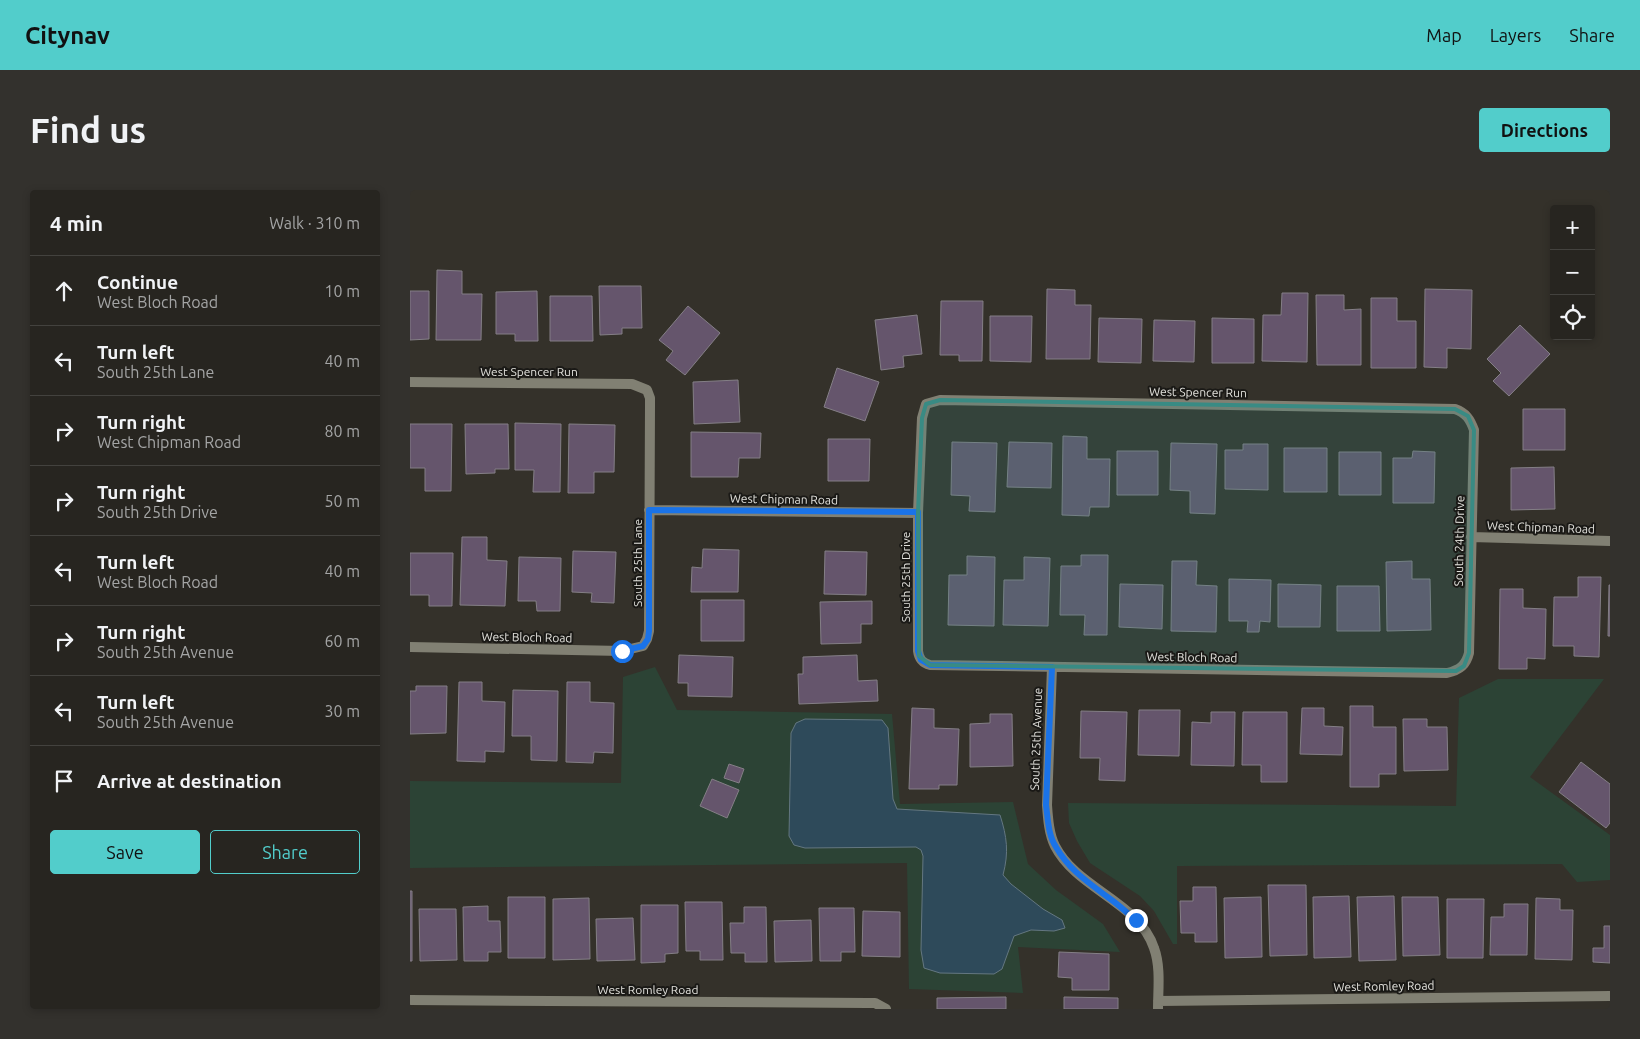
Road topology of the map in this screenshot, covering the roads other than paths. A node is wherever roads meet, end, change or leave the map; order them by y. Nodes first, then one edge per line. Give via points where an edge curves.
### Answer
1 (410, 382) edge
2 (646, 390) joint
3 (926, 404) joint
4 (1468, 416) joint
5 (649, 510) junction
6 (918, 512) junction
7 (1472, 537) junction
8 (1610, 541) edge
9 (643, 646) joint
10 (410, 647) edge
11 (921, 660) joint
12 (1464, 666) joint
13 (1052, 667) junction
14 (1610, 996) edge
15 (410, 1000) edge
16 (1158, 1005) edge
17 (885, 1008) edge

1 - 2 street, West Spencer Run via 632,384
2 - 5 street, South 25th Lane via 650,398
3 - 4 street, West Spencer Run via 940,400 1455,409
3 - 6 street, South 25th Drive via 922,418
4 - 7 street, South 24th Drive via 1474,430
5 - 6 street, West Chipman Road
5 - 9 street, South 25th Lane via 649,631
6 - 11 street, South 25th Drive via 918,651
7 - 8 street, West Chipman Road
7 - 12 street, South 24th Drive via 1469,653
9 - 10 street, West Bloch Road via 622,651
11 - 13 street, West Bloch Road via 930,665
12 - 13 street, West Bloch Road via 1447,673
13 - 16 street, South 25th Avenue via 1046,805 1048,825 1055,846 1083,880 1110,898 1145,929 1155,949
14 - 16 street, West Romley Road
15 - 17 street, West Romley Road via 875,1003

